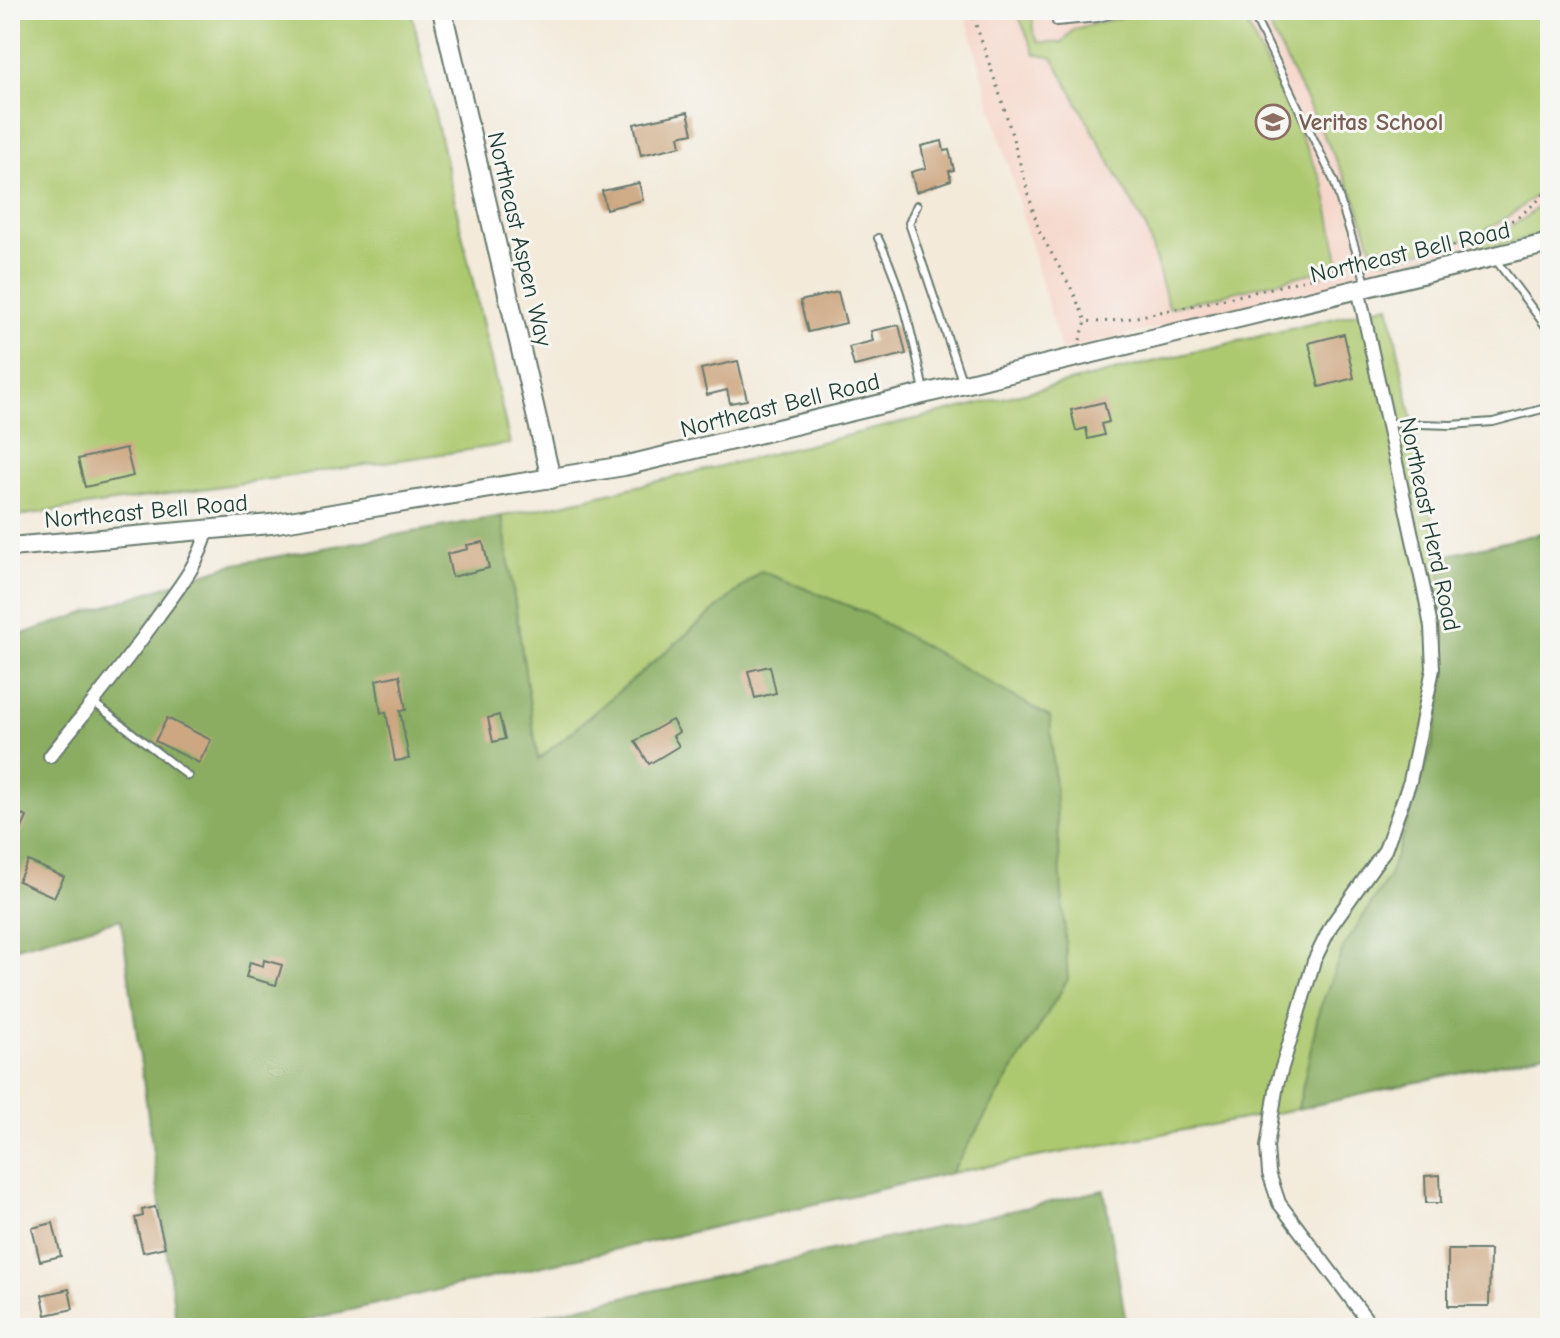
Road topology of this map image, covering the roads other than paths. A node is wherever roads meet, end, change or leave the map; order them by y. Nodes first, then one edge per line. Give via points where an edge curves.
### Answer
1 (442, 10) edge
2 (1127, 10) edge
3 (1251, 10) edge
4 (1056, 22) dead end
5 (917, 205) dead end
6 (878, 238) dead end
7 (1550, 243) edge
8 (1493, 257) junction
9 (1362, 287) junction
10 (1550, 332) edge
11 (963, 385) junction
12 (925, 394) junction
13 (1550, 407) edge
14 (1387, 423) junction
15 (551, 479) junction
16 (207, 531) junction
17 (10, 547) edge
18 (93, 702) junction
19 (50, 756) dead end
20 (188, 776) dead end
21 (1373, 1328) edge

1 - 15 main road, Northeast Aspen Way
2 - 4 lane
3 - 9 lane via 1334,181
5 - 11 lane via 909,223
6 - 12 lane via 904,301
7 - 8 main road, Northeast Bell Road
8 - 9 main road, Northeast Bell Road
8 - 10 lane
9 - 11 main road, Northeast Bell Road
9 - 14 street, Northeast Herd Road
11 - 12 main road, Northeast Bell Road
12 - 15 main road, Northeast Bell Road via 693,451
13 - 14 lane via 1493,422
14 - 21 street, Northeast Herd Road via 1431,627 1431,684 1410,781 1385,850 1331,926 1314,961 1277,1084 1267,1147 1279,1203
15 - 16 main road, Northeast Bell Road
16 - 17 main road, Northeast Bell Road
16 - 18 street via 202,552
18 - 19 street
18 - 20 lane

